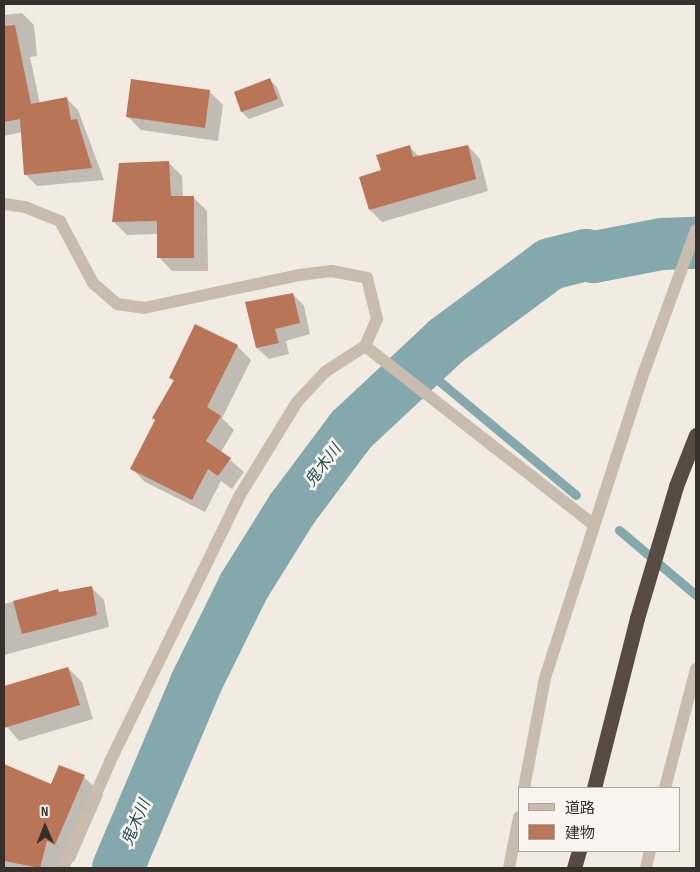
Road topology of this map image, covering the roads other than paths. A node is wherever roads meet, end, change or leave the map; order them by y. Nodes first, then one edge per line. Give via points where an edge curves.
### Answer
1 (4, 204) edge
2 (696, 230) edge
3 (366, 347) junction
4 (696, 435) edge
5 (593, 524) junction
6 (696, 669) edge
7 (524, 787) edge
8 (594, 787) edge
9 (664, 787) edge
10 (518, 822) edge
11 (579, 852) edge
12 (650, 852) edge
13 (63, 868) edge
14 (509, 868) edge
15 (574, 868) edge
16 (646, 868) edge

1 - 3 street via 25,207 60,222 93,283 117,304 144,308 298,275 332,271 367,278 377,319
2 - 5 street
3 - 5 street
3 - 13 street via 325,372 297,402 240,495 110,762
4 - 8 highway via 676,486 637,618
5 - 7 street via 545,678
6 - 9 street
10 - 14 street
11 - 15 highway
12 - 16 street

